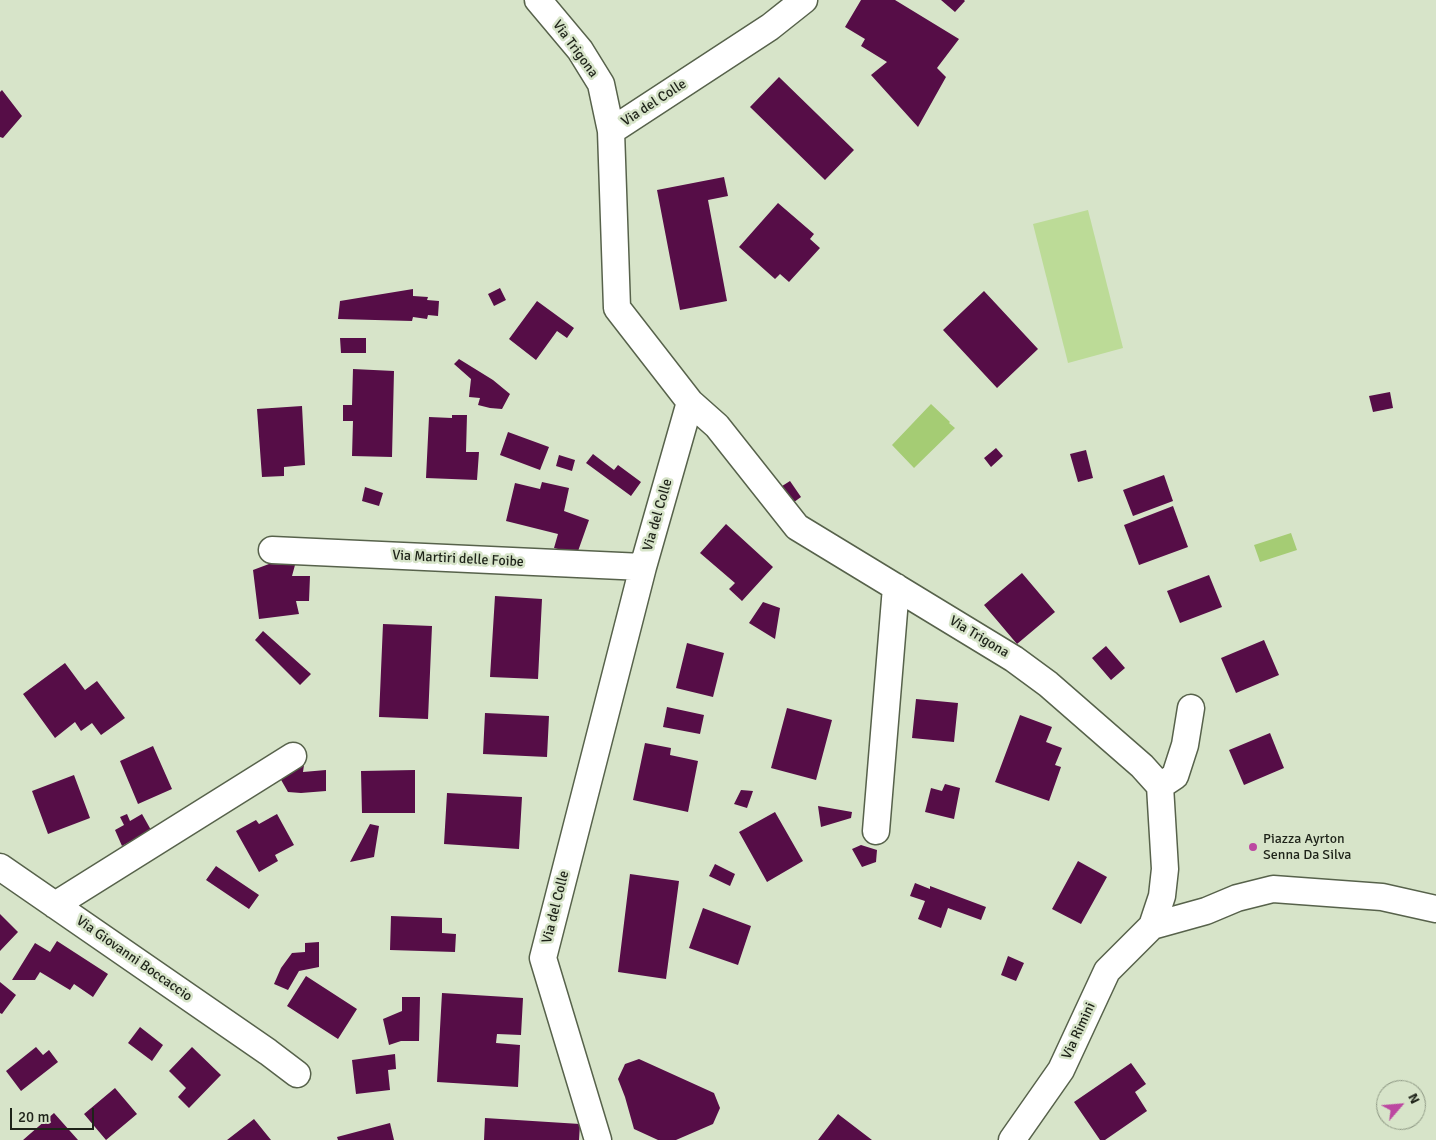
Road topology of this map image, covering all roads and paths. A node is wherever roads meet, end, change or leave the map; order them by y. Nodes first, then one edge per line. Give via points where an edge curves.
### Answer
1 (538, 0) edge
2 (804, 0) edge
3 (612, 131) junction
4 (690, 402) junction
5 (272, 550) dead end
6 (643, 567) junction
7 (896, 587) junction
8 (1191, 708) dead end
9 (294, 756) dead end
10 (1160, 786) junction
11 (876, 831) dead end
12 (0, 868) edge
13 (55, 904) junction
14 (1436, 909) edge
15 (1152, 926) junction
16 (297, 1074) dead end
17 (598, 1140) edge
18 (1012, 1140) edge

1 - 3 street, Via Trigona via 580,50 601,84
2 - 3 street, Via del Colle via 770,27
3 - 4 street, Via del Colle via 617,308
4 - 6 street, Via del Colle
4 - 7 street, Via Trigona via 717,426 797,527
5 - 6 street, Via Martiri delle Foibe
6 - 17 street, Via del Colle via 543,958
7 - 10 street, Via Trigona via 1048,684 1142,766
7 - 11 street
8 - 10 street via 1185,745 1175,776
9 - 13 street
10 - 15 street via 1165,869 1162,896
12 - 13 street, Via Giovanni Boccaccio
13 - 16 street, Via Giovanni Boccaccio
14 - 15 street via 1382,897 1273,889
15 - 18 street, Via Rimini via 1107,971 1061,1070

